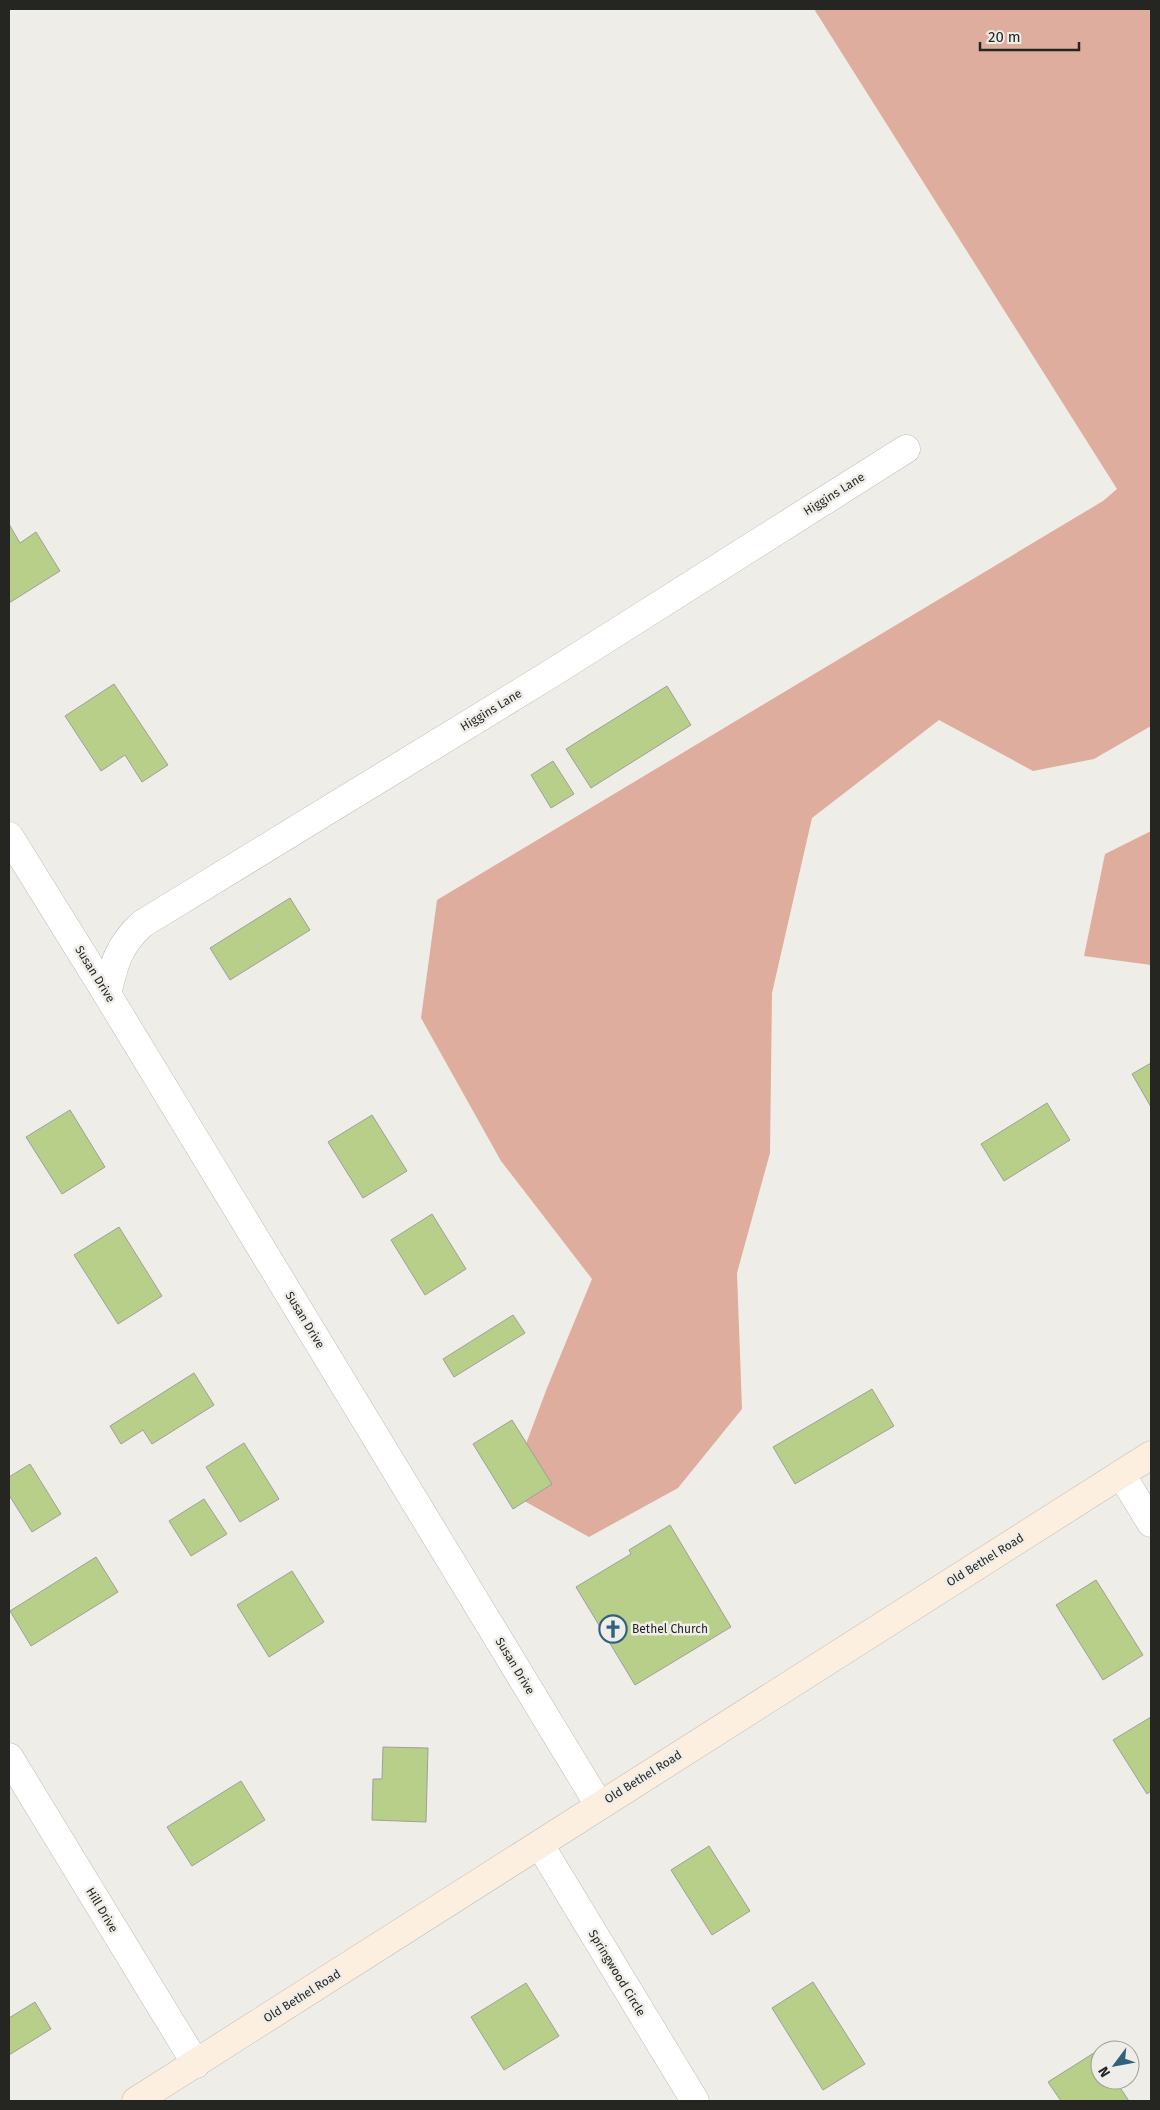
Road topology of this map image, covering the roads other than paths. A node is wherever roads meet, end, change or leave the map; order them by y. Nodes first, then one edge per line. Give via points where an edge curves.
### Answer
1 (906, 449) dead end
2 (9, 836) edge
3 (108, 994) junction
4 (1151, 1455) edge
5 (1121, 1474) junction
6 (1151, 1523) edge
7 (9, 1757) edge
8 (599, 1805) junction
9 (540, 1844) junction
10 (196, 2064) junction
11 (136, 2101) edge
12 (695, 2101) edge

1 - 3 street, Higgins Lane via 552,673 142,924 128,937 114,964
2 - 3 street, Susan Drive
3 - 8 street, Susan Drive
4 - 5 street, Old Bethel Road
5 - 6 street
5 - 8 street, Old Bethel Road
7 - 10 street, Hill Drive
8 - 9 street, Old Bethel Road
9 - 10 street, Old Bethel Road
9 - 12 street, Springwood Circle
10 - 11 street, Old Bethel Road

